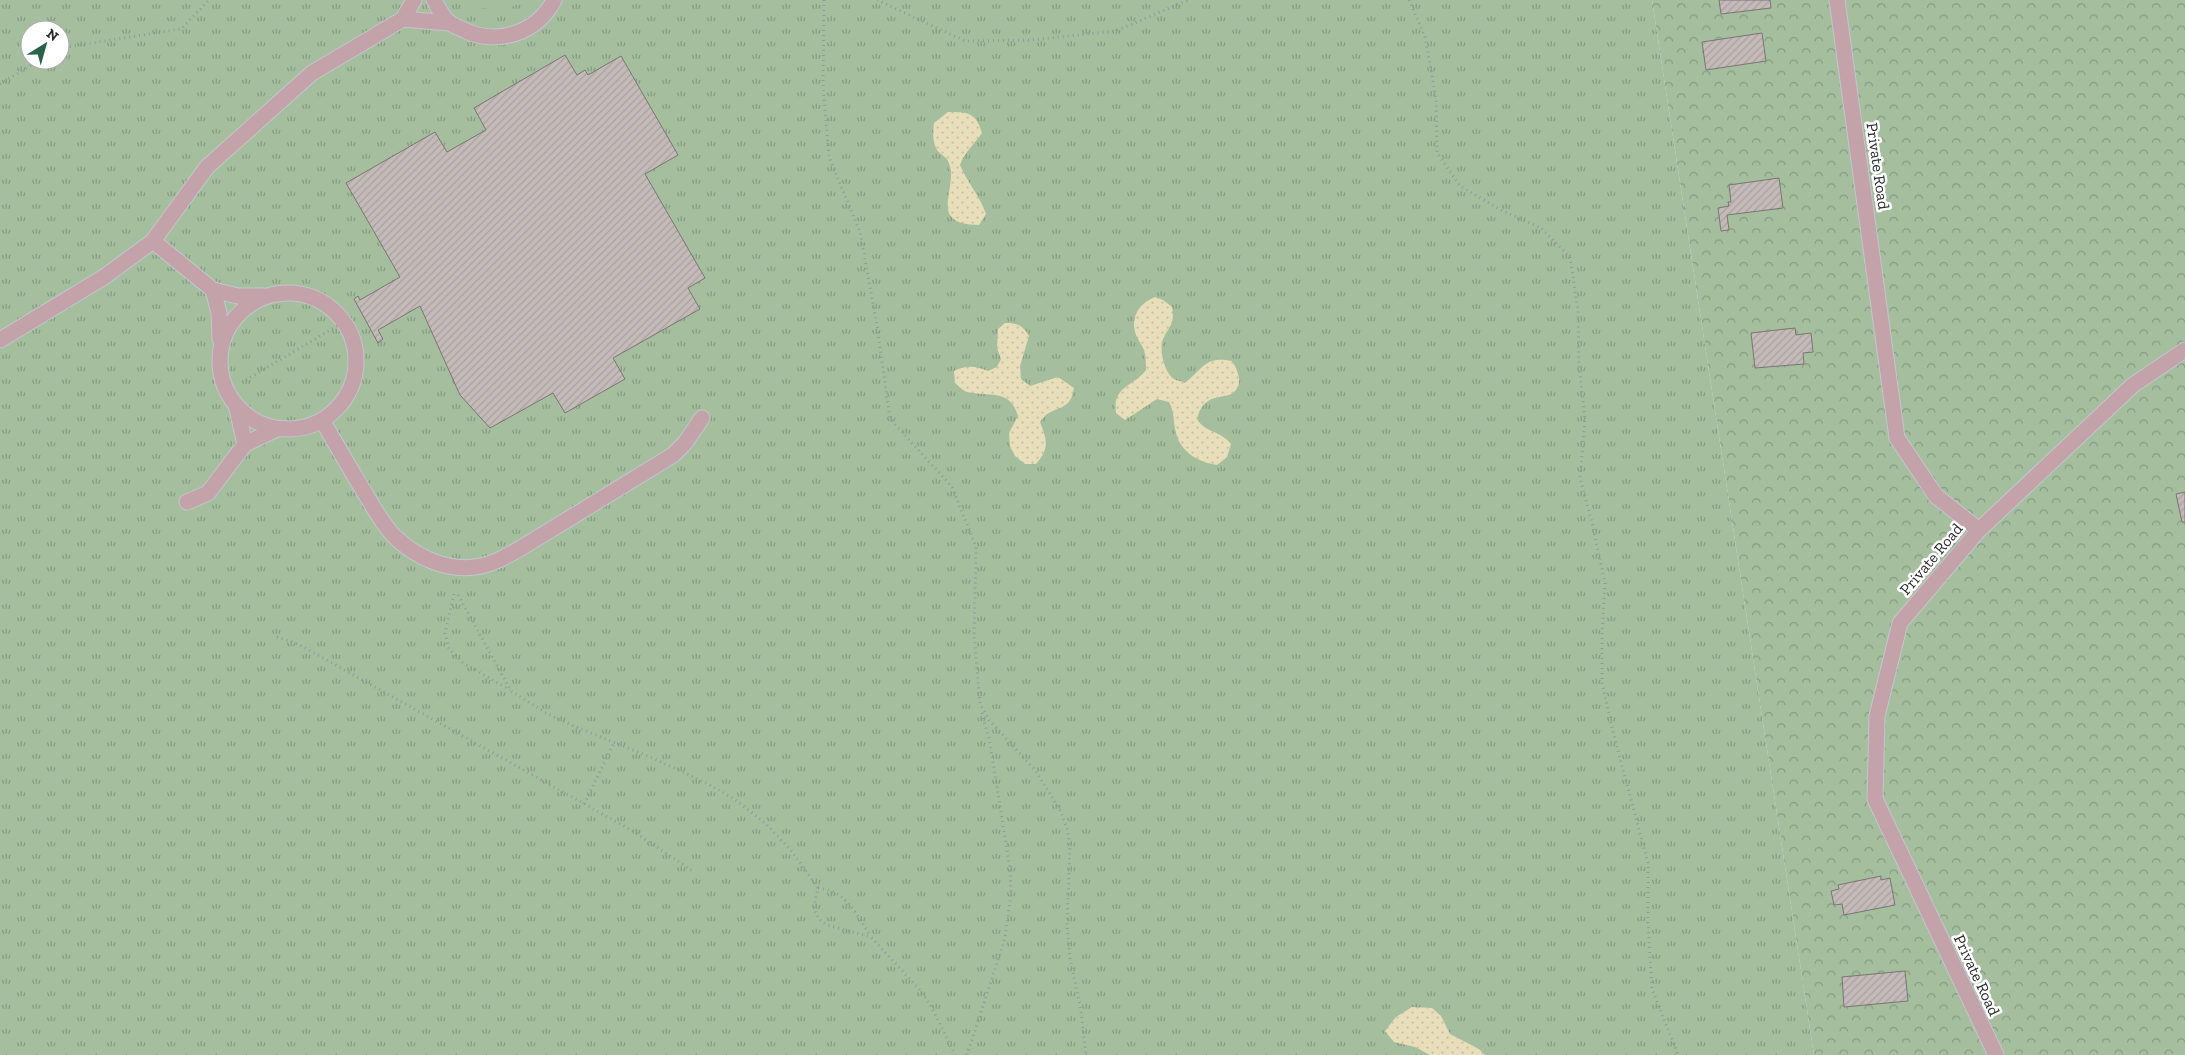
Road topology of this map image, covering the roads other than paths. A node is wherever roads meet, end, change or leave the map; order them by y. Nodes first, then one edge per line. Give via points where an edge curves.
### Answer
1 (414, 0) edge
2 (434, 0) edge
3 (554, 0) edge
4 (1837, 0) edge
5 (403, 19) junction
6 (449, 23) junction
7 (153, 241) junction
8 (213, 290) junction
9 (265, 296) junction
10 (0, 340) edge
11 (220, 348) junction
12 (2185, 350) edge
13 (236, 405) junction
14 (702, 418) dead end
15 (322, 420) junction
16 (277, 429) junction
17 (245, 444) junction
18 (186, 502) dead end
19 (1979, 530) junction
20 (1996, 1055) edge

1 - 5 street
2 - 6 street
3 - 6 street via 549,10 532,26 511,36 479,36
4 - 19 street, Private Road via 1897,438 1936,496
5 - 6 street
5 - 7 street via 312,72 207,167
7 - 8 street
7 - 10 street via 104,277
8 - 9 street via 238,296
8 - 11 street via 219,313
9 - 11 street via 244,307 228,326
9 - 15 street via 288,292 312,296 333,309 352,337 356,361 352,385 340,405
11 - 13 street via 220,371
12 - 19 street via 2133,385
13 - 16 street via 254,421
13 - 17 street
14 - 15 street via 679,450 521,548 476,567 454,568 426,558 395,537 380,519
15 - 16 street via 300,428
16 - 17 street
17 - 18 street via 208,493
19 - 20 street, Private Road via 1900,623 1877,716 1875,798

